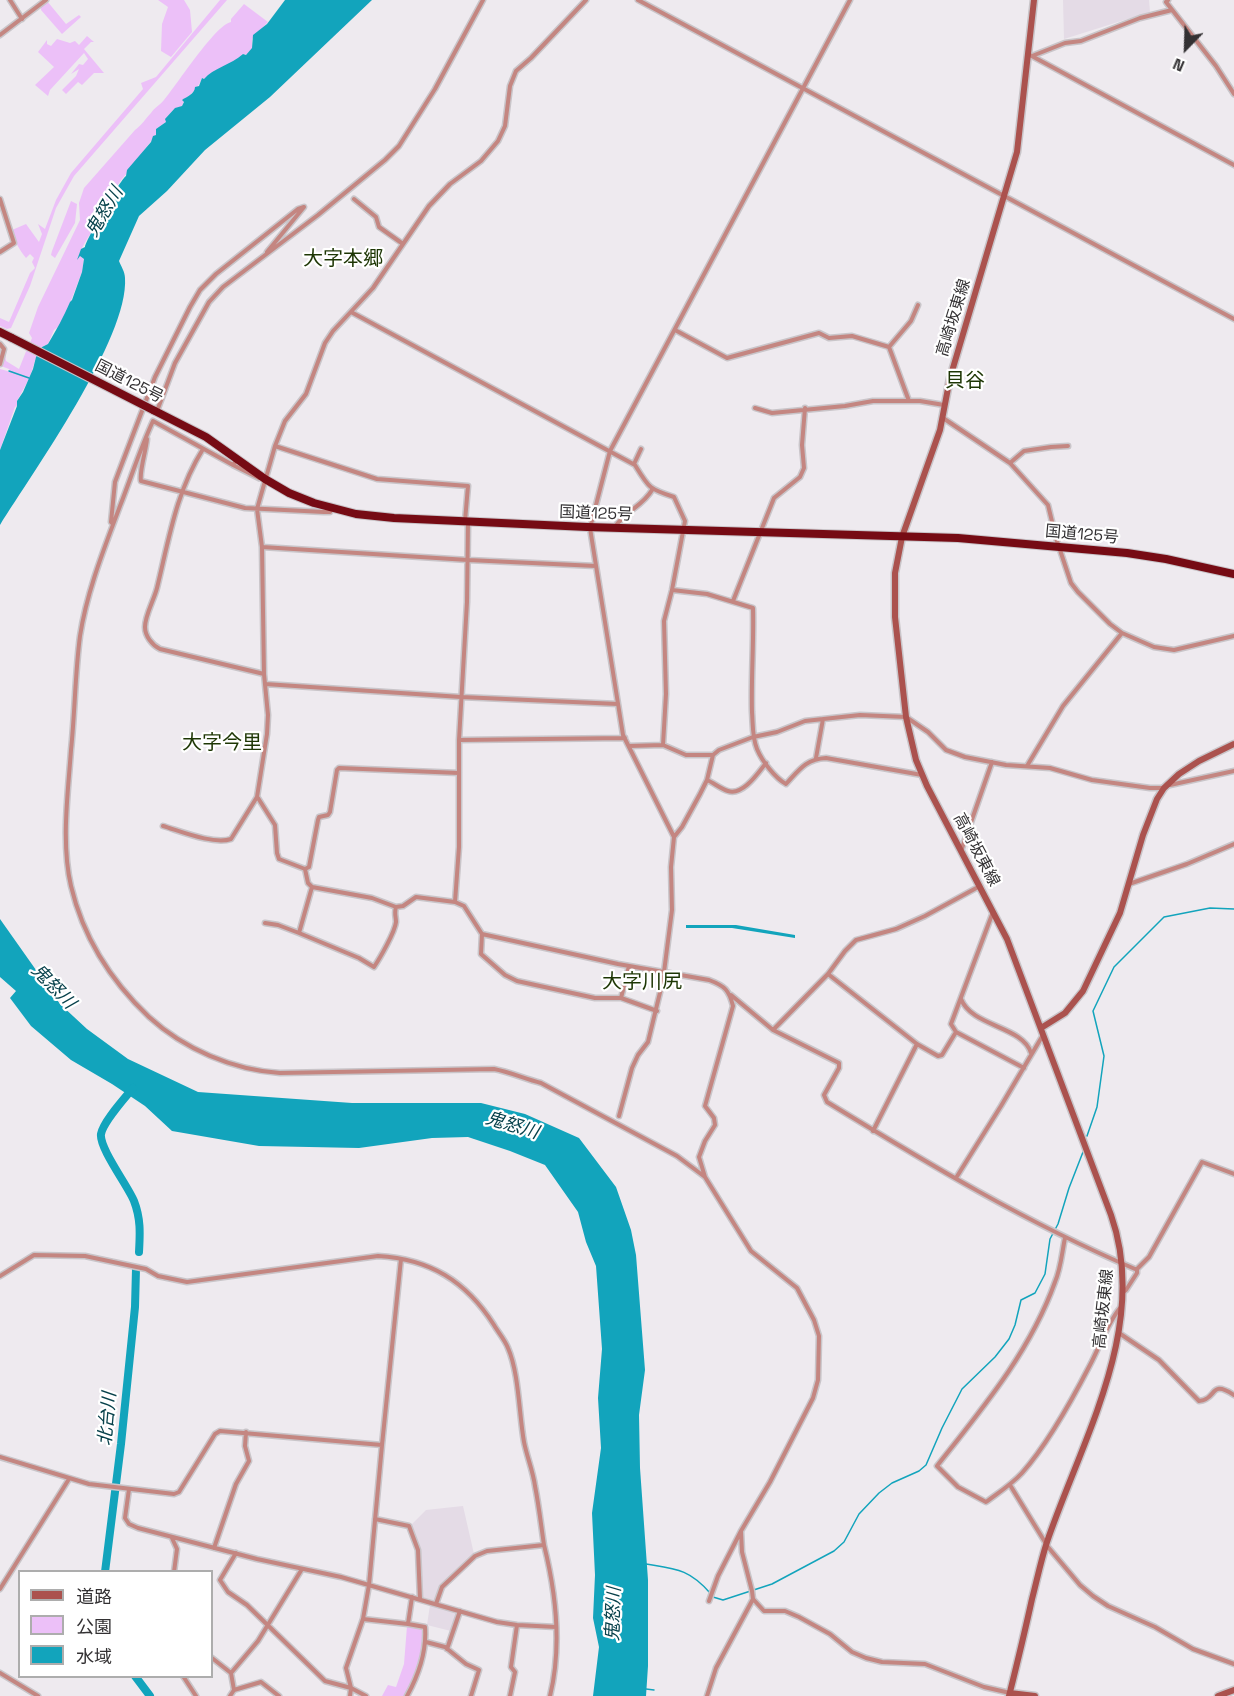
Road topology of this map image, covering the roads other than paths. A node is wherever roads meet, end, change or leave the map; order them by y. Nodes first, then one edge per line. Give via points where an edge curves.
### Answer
1 (10, 0) edge
2 (46, 0) edge
3 (483, 0) edge
4 (586, 0) edge
5 (638, 0) edge
6 (850, 0) edge
7 (1034, 0) edge
8 (1168, 0) edge
9 (1172, 10) junction
10 (22, 19) junction
11 (0, 35) edge
12 (1030, 55) junction
13 (804, 88) junction
14 (1234, 94) edge
15 (1234, 165) edge
16 (1005, 196) junction
17 (0, 199) edge
18 (354, 199) dead end
19 (403, 244) junction
20 (0, 252) edge
21 (266, 254) junction
22 (918, 305) dead end
23 (351, 312) junction
24 (1234, 319) edge
25 (675, 330) junction
26 (0, 332) edge
27 (0, 344) edge
28 (889, 347) junction
29 (0, 364) edge
30 (909, 401) junction
31 (944, 405) junction
32 (755, 408) dead end
33 (805, 408) junction
34 (155, 411) junction
35 (942, 418) junction
36 (148, 433) junction
37 (275, 446) junction
38 (1068, 447) dead end
39 (203, 449) junction
40 (641, 449) dead end
41 (610, 451) junction
42 (235, 462) junction
43 (1010, 463) junction
44 (634, 464) junction
45 (265, 479) junction
46 (652, 490) junction
47 (181, 492) junction
48 (332, 508) junction
49 (257, 509) junction
50 (467, 522) junction
51 (113, 525) junction
52 (590, 528) junction
53 (615, 528) junction
54 (685, 531) junction
55 (758, 534) junction
56 (902, 537) junction
57 (1059, 546) junction
58 (262, 547) junction
59 (468, 560) junction
60 (596, 566) junction
61 (1234, 574) edge
62 (672, 590) junction
63 (732, 601) junction
64 (1122, 633) junction
65 (1234, 636) edge
66 (264, 674) junction
67 (265, 684) junction
68 (461, 697) junction
69 (618, 704) junction
70 (906, 717) junction
71 (823, 718) junction
72 (753, 737) junction
73 (625, 738) junction
74 (459, 740) junction
75 (1234, 744) edge
76 (663, 745) junction
77 (629, 746) junction
78 (713, 755) junction
79 (816, 758) junction
80 (992, 762) junction
81 (766, 763) junction
82 (1027, 766) junction
83 (1234, 771) edge
84 (459, 773) junction
85 (922, 775) junction
86 (707, 780) junction
87 (1166, 787) junction
88 (257, 797) junction
89 (163, 826) dead end
90 (674, 837) junction
91 (1234, 844) edge
92 (961, 851) junction
93 (305, 869) junction
94 (1129, 884) junction
95 (980, 886) junction
96 (312, 887) junction
97 (455, 902) junction
98 (396, 907) junction
99 (993, 911) junction
100 (265, 923) dead end
101 (299, 933) junction
102 (482, 934) junction
103 (629, 966) junction
104 (664, 972) junction
105 (828, 974) junction
106 (731, 994) junction
107 (621, 998) junction
108 (961, 998) junction
109 (657, 1011) junction
110 (773, 1030) junction
111 (1042, 1031) junction
112 (956, 1032) junction
113 (917, 1044) junction
114 (1031, 1054) junction
115 (1024, 1068) junction
116 (619, 1116) dead end
117 (873, 1131) junction
118 (1234, 1174) edge
119 (705, 1178) junction
120 (956, 1178) junction
121 (1065, 1238) junction
122 (401, 1259) junction
123 (1122, 1263) junction
124 (1137, 1269) junction
125 (0, 1276) edge
126 (1122, 1292) junction
127 (1121, 1308) junction
128 (1118, 1333) junction
129 (1234, 1395) edge
130 (246, 1432) junction
131 (382, 1445) junction
132 (0, 1457) edge
133 (69, 1479) junction
134 (1010, 1485) junction
135 (129, 1489) junction
136 (375, 1519) junction
137 (741, 1531) junction
138 (172, 1538) junction
139 (1046, 1543) junction
140 (544, 1545) junction
141 (214, 1548) junction
142 (236, 1553) junction
143 (302, 1569) junction
144 (174, 1570) edge
145 (369, 1585) junction
146 (0, 1589) edge
147 (412, 1597) junction
148 (420, 1599) junction
149 (753, 1599) junction
150 (709, 1601) dead end
151 (436, 1604) junction
152 (460, 1611) junction
153 (363, 1619) junction
154 (408, 1624) junction
155 (266, 1625) junction
156 (518, 1625) junction
157 (556, 1627) junction
158 (426, 1642) junction
159 (447, 1649) junction
160 (213, 1659) edge
161 (1234, 1664) edge
162 (0, 1673) edge
163 (231, 1673) junction
164 (184, 1678) edge
165 (351, 1688) junction
166 (234, 1690) junction
167 (1234, 1690) edge
168 (1009, 1694) edge
169 (38, 1696) edge
170 (196, 1696) edge
171 (230, 1696) edge
172 (279, 1696) edge
173 (350, 1696) edge
174 (366, 1696) edge
175 (407, 1696) edge
176 (471, 1696) edge
177 (510, 1696) edge
178 (549, 1696) edge
179 (707, 1696) edge
180 (1035, 1696) edge
181 (1218, 1696) edge

1 - 10 street
2 - 10 street
3 - 21 street via 399,146
4 - 19 street via 514,75 505,126 498,141 481,161 439,194
5 - 13 street
6 - 13 street
7 - 12 main road, 高崎坂東線
8 - 9 street
9 - 12 street
9 - 14 street
10 - 11 street
12 - 15 street
12 - 16 main road, 高崎坂東線 via 1019,142
13 - 16 street
13 - 25 street
16 - 24 street
16 - 31 main road, 高崎坂東線
17 - 20 street via 14,243
18 - 19 street
19 - 23 street
21 - 34 street via 223,287 201,314
21 - 51 street via 304,207 200,290 166,351 116,478
22 - 28 street via 911,321
23 - 37 street via 326,343 306,394 285,421
23 - 41 street
25 - 28 street via 728,358 819,333 829,338 852,336
25 - 41 street
26 - 34 highway, 国道125号, bridge
27 - 29 street via 4,349
28 - 30 street
30 - 31 street
30 - 33 street
31 - 35 main road, 高崎坂東線
32 - 33 street via 772,413
33 - 55 street via 804,468 800,477 774,498
34 - 42 highway, 国道125号 via 206,437
35 - 43 street
35 - 56 main road, 高崎坂東線
36 - 39 street via 153,422
36 - 47 street via 141,481
36 - 51 street
37 - 45 street
37 - 50 street via 377,479 468,486
38 - 43 street via 1024,452
39 - 42 street
39 - 47 street
40 - 44 street
41 - 44 street
41 - 52 street
42 - 45 highway, 国道125号
43 - 57 street via 1048,505
44 - 46 street
45 - 48 highway, 国道125号 via 301,498
45 - 49 street
46 - 53 street
46 - 54 street via 674,497 684,516
47 - 49 street
47 - 66 street via 145,631 156,648
48 - 49 street via 330,512
48 - 50 highway, 国道125号 via 382,518
49 - 58 street
50 - 52 highway, 国道125号
50 - 59 street
51 - 119 street via 88,596 80,637 66,843 70,884 82,923 98,956 135,1004 177,1038 236,1067 259,1072 507,1071 541,1083 677,1156
52 - 53 highway, 国道125号
52 - 60 street
53 - 54 highway, 国道125号
54 - 55 highway, 国道125号
54 - 62 street
55 - 56 highway, 国道125号
55 - 63 street
56 - 57 highway, 国道125号
56 - 70 main road, 高崎坂東線 via 894,596
57 - 61 highway, 国道125号 via 1166,559
57 - 64 street via 1071,583
58 - 59 street
58 - 66 street
59 - 60 street
59 - 68 street
60 - 69 street
62 - 63 street
62 - 76 street via 664,621
63 - 72 street via 753,608
64 - 65 street via 1154,647 1173,650
64 - 82 street via 1063,706
66 - 67 street
67 - 68 street
67 - 88 street via 267,734
68 - 69 street
68 - 74 street
69 - 73 street
70 - 71 street
70 - 80 street via 946,750
70 - 85 main road, 高崎坂東線
71 - 72 street
71 - 79 street
72 - 78 street
72 - 81 street
73 - 74 street
73 - 77 street
74 - 84 street
75 - 87 main road via 1199,761
76 - 77 street
76 - 78 street via 686,755
77 - 90 street
78 - 86 street
79 - 81 street via 804,764 786,784
79 - 85 street
80 - 82 street
80 - 92 street
81 - 86 street via 734,792
82 - 87 street via 1092,780
83 - 87 street
84 - 93 street via 339,768 330,812 319,817 309,867
84 - 97 street
85 - 92 main road, 高崎坂東線
86 - 90 street
87 - 94 main road via 1149,817
88 - 89 street via 226,841
88 - 93 street via 274,825 279,859
90 - 104 street via 672,918
91 - 94 street
92 - 95 main road, 高崎坂東線
93 - 96 street
94 - 111 main road via 1112,932 1080,997
95 - 99 main road, 高崎坂東線
95 - 105 street via 906,925 856,940
96 - 98 street via 372,898
96 - 101 street
97 - 98 street via 416,897
97 - 102 street via 467,909
98 - 101 street via 396,921 374,967
99 - 108 street
99 - 111 main road, 高崎坂東線
100 - 101 street
102 - 103 street
102 - 107 street via 480,952 513,980 595,998
103 - 104 street
103 - 107 street
104 - 106 street via 709,980
104 - 109 street
105 - 110 street
105 - 113 street
106 - 110 street
106 - 119 street via 733,1006 705,1106 715,1125 699,1157
107 - 109 street
108 - 112 street via 951,1022
108 - 114 street via 968,1011 1021,1039
109 - 116 street via 648,1042 632,1068
110 - 117 street via 839,1063 825,1100
111 - 114 street
111 - 123 main road, 高崎坂東線 via 1116,1227
112 - 113 street via 940,1056
112 - 115 street
113 - 117 street
114 - 115 street
115 - 120 street
117 - 120 street
118 - 124 street via 1202,1162 1149,1257
119 - 137 street via 752,1251 797,1288 819,1336 818,1380 813,1398
120 - 121 street
121 - 123 street
121 - 134 street via 1056,1281 1031,1335 998,1390 937,1466 958,1487 986,1502
122 - 125 street via 378,1256 187,1282 85,1256 34,1255
122 - 131 street
122 - 140 street via 424,1264 468,1291 483,1307 508,1348
123 - 124 street
123 - 126 main road, 高崎坂東線
124 - 126 street
126 - 127 main road, 高崎坂東線
127 - 128 main road, 高崎坂東線
127 - 134 street via 1036,1455
128 - 129 street via 1159,1360 1199,1401 1220,1388
128 - 139 main road, 高崎坂東線 via 1108,1377
130 - 131 street
130 - 135 street via 215,1434 179,1492
130 - 141 street via 249,1461 236,1484
131 - 136 street
132 - 133 street
133 - 135 street
133 - 146 street
134 - 139 street
135 - 138 street via 124,1514 129,1524
136 - 145 street
136 - 148 street via 409,1526 418,1550
137 - 149 street
137 - 150 street
138 - 141 street
138 - 144 street via 177,1549
139 - 161 street via 1080,1584 1100,1601 1155,1626 1193,1649
139 - 168 main road, 高崎坂東線
140 - 151 street via 487,1551 475,1556 442,1587
140 - 157 street
141 - 142 street
142 - 143 street
142 - 155 street via 221,1582
143 - 145 street
143 - 155 street
145 - 147 street
145 - 153 street
147 - 148 street
147 - 154 street
148 - 151 street
149 - 168 street via 764,1611 785,1611 809,1622 866,1658 925,1665
149 - 179 street via 716,1668
151 - 152 street
152 - 156 street
152 - 159 street
153 - 154 street
153 - 165 street via 346,1668
154 - 158 street via 425,1627
155 - 163 street
155 - 165 street via 325,1681
156 - 157 street
156 - 177 street
157 - 178 street
158 - 159 street
158 - 175 street via 419,1671
159 - 176 street via 479,1670
160 - 163 street
162 - 169 street
163 - 166 street
164 - 170 street
165 - 173 street
165 - 174 street
166 - 171 street
166 - 172 street via 261,1682
167 - 181 main road
168 - 180 main road

